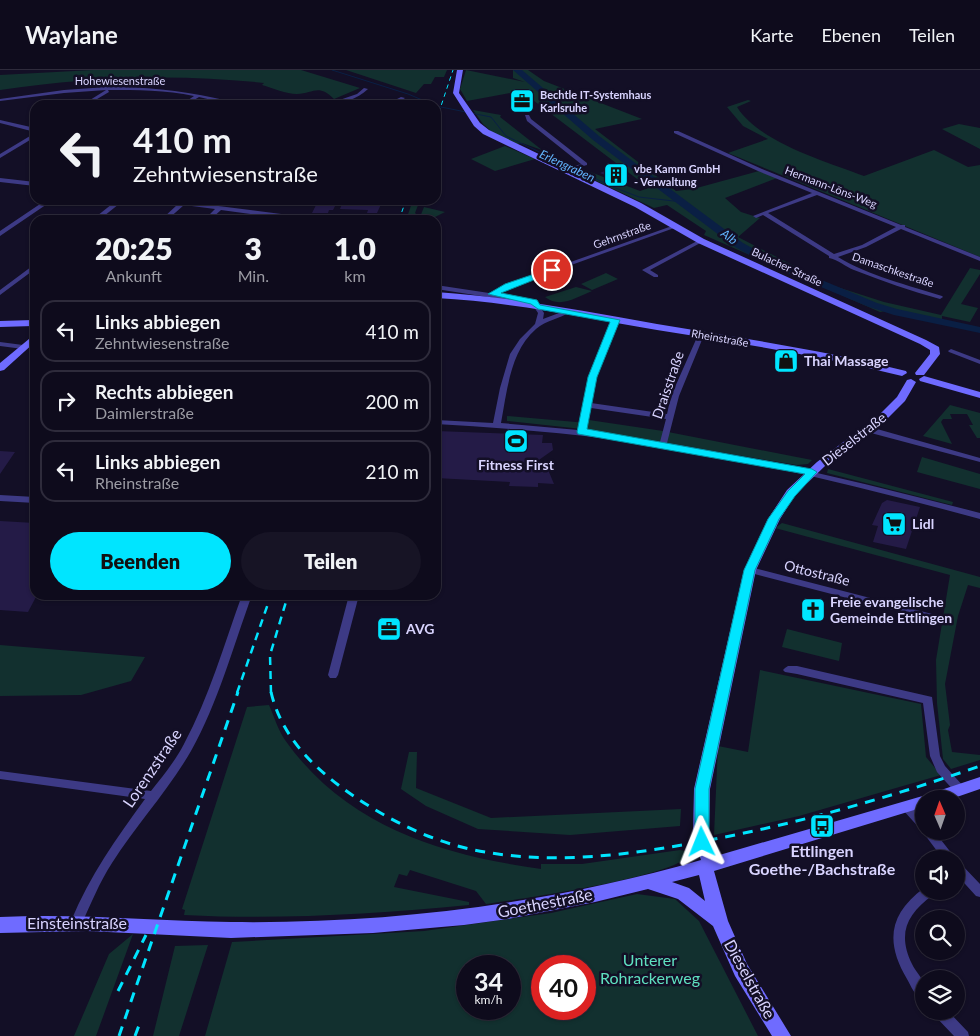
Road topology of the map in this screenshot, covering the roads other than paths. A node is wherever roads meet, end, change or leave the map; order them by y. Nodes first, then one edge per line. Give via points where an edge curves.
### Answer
1 (460, 70) edge
2 (366, 89) dead end
3 (108, 90) junction
4 (198, 96) junction
5 (403, 98) dead end
6 (0, 100) edge
7 (92, 100) edge
8 (191, 100) edge
9 (216, 100) edge
10 (342, 100) edge
11 (399, 100) edge
12 (527, 116) dead end
13 (0, 121) edge
14 (30, 129) edge
15 (676, 132) dead end
16 (30, 138) edge
17 (0, 156) edge
18 (571, 169) junction
19 (0, 180) edge
20 (30, 183) edge
21 (817, 193) junction
22 (43, 205) edge
23 (114, 205) edge
24 (182, 205) edge
25 (202, 205) edge
26 (220, 208) junction
27 (764, 213) junction
28 (261, 214) joint
29 (102, 215) edge
30 (170, 215) edge
31 (212, 215) edge
32 (274, 215) edge
33 (756, 216) dead end
34 (903, 226) junction
35 (674, 227) junction
36 (0, 234) edge
37 (701, 241) junction
38 (831, 257) junction
39 (980, 259) edge
40 (30, 270) edge
41 (656, 276) dead end
42 (441, 288) edge
43 (0, 293) edge
44 (492, 294) junction
45 (441, 296) edge
46 (940, 297) dead end
47 (538, 307) junction
48 (567, 312) junction
49 (616, 320) junction
50 (538, 323) junction
51 (0, 325) edge
52 (30, 332) edge
53 (30, 333) edge
54 (30, 334) edge
55 (701, 335) junction
56 (0, 344) edge
57 (931, 347) joint
58 (951, 351) dead end
59 (980, 362) edge
60 (0, 368) edge
61 (914, 376) junction
62 (980, 395) edge
63 (587, 405) junction
64 (669, 417) junction
65 (441, 422) edge
66 (497, 424) junction
67 (874, 431) dead end
68 (582, 432) junction
69 (663, 444) junction
70 (980, 460) edge
71 (812, 472) junction
72 (0, 498) edge
73 (30, 500) edge
74 (980, 516) edge
75 (750, 570) junction
76 (245, 600) edge
77 (353, 600) edge
78 (936, 618) dead end
79 (788, 670) dead end
80 (333, 675) dead end
81 (0, 775) edge
82 (980, 783) edge
83 (960, 790) joint
84 (153, 796) junction
85 (915, 804) edge
86 (907, 807) junction
87 (915, 816) edge
88 (934, 840) edge
89 (943, 850) edge
90 (708, 866) junction
91 (965, 879) edge
92 (649, 882) junction
93 (980, 892) edge
94 (917, 900) edge
95 (77, 921) junction
96 (719, 922) junction
97 (0, 925) edge
98 (155, 925) joint
99 (915, 980) edge
100 (948, 1020) edge
101 (782, 1036) edge
102 (963, 1036) edge

1 - 18 street, Bulacher Straße via 455,90 479,127
2 - 10 street
3 - 4 street, Hohewiesenstraße via 157,90
3 - 6 street, Hohewiesenstraße
3 - 7 street
4 - 8 street
4 - 9 street, Hohewiesenstraße
5 - 11 street
12 - 18 street via 585,164
13 - 14 street
15 - 21 street, Hermann-Löns-Weg
16 - 17 street
18 - 35 street, Bulacher Straße
19 - 20 street
21 - 27 street
21 - 34 street, Hermann-Löns-Weg
22 - 36 street
23 - 29 street
24 - 30 street
25 - 26 street
26 - 28 street
26 - 31 street
27 - 33 street
27 - 38 street, Damaschkestraße
28 - 32 street
34 - 38 street via 864,246
34 - 39 street, Hermann-Löns-Weg
35 - 37 street, Bulacher Straße
35 - 44 street, Gehrnstraße
37 - 41 street via 645,270
37 - 57 street, Bulacher Straße
38 - 46 street, Damaschkestraße
40 - 43 street
42 - 44 street, Rheinstraße
44 - 47 street, Rheinstraße via 534,302
45 - 47 street, Rheinstraße
47 - 48 street, Rheinstraße
47 - 50 street via 541,314
48 - 49 street, Rheinstraße
48 - 50 street
49 - 55 street, Rheinstraße
49 - 63 street via 593,377
50 - 66 street via 521,340 511,357
51 - 52 street
53 - 56 street
54 - 60 street
55 - 61 street, Rheinstraße via 845,360
55 - 64 street, Draisstraße
57 - 61 street, Dieselstraße via 935,354
58 - 59 street
61 - 62 street, Rheinstraße
61 - 71 street, Dieselstraße via 902,399 883,417
63 - 64 street
63 - 68 street
64 - 69 street, Draisstraße
65 - 66 street
66 - 68 street
67 - 70 street
68 - 69 street
69 - 71 street
71 - 74 street
71 - 75 street, Dieselstraße via 774,519
72 - 73 street
75 - 78 street, Ottostraße
75 - 90 street, Dieselstraße via 702,789 701,836
76 - 84 street, Lorenzstraße via 196,730 176,767
77 - 80 street
79 - 83 street via 928,700 935,756 941,769
81 - 84 street
82 - 83 street
84 - 95 street, Lorenzstraße via 98,872
85 - 86 street, Goethestraße
86 - 87 street
86 - 90 street, Goethestraße
88 - 89 street
90 - 92 street, Goethestraße
90 - 96 street, Dieselstraße
91 - 93 street
92 - 96 street, Dieselstraße via 683,893
92 - 98 street, Goethestraße via 549,904 422,922 279,929
94 - 99 street via 900,921 898,935 907,967
95 - 97 street, Einsteinstraße
95 - 98 street, Einsteinstraße
96 - 101 street, Dieselstraße via 741,970
100 - 102 street

